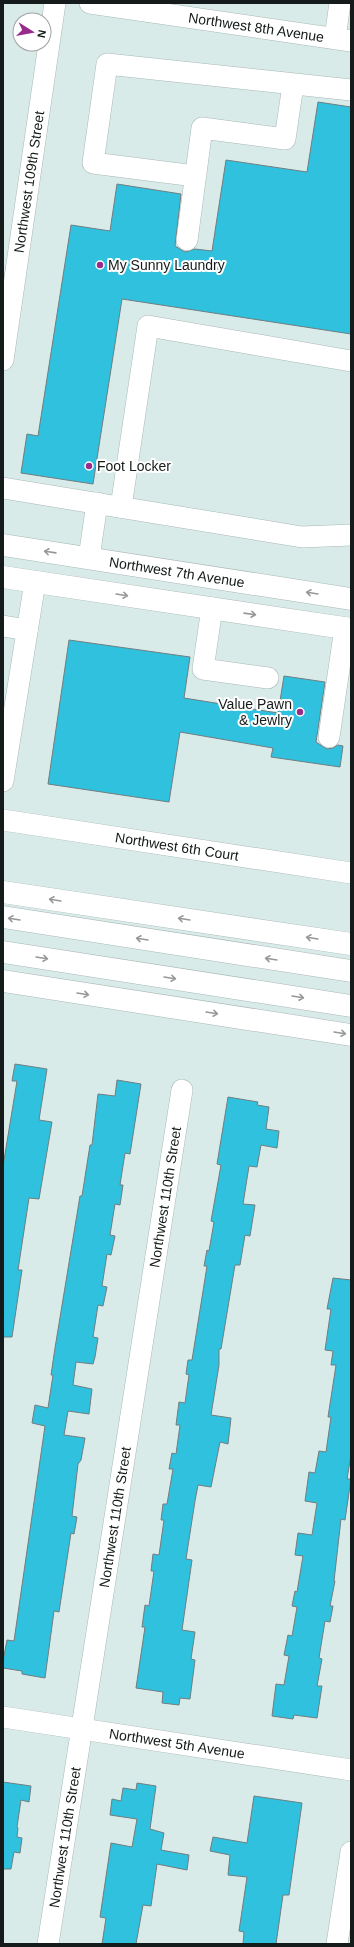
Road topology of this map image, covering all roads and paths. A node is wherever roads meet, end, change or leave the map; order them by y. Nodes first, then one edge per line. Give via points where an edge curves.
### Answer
1 (55, 3) edge
2 (90, 3) edge
3 (340, 3) edge
4 (343, 40) edge
5 (293, 84) junction
6 (351, 90) edge
7 (195, 176) junction
8 (187, 240) dead end
9 (3, 360) edge
10 (351, 361) edge
11 (3, 488) edge
12 (97, 503) junction
13 (121, 507) junction
14 (351, 535) edge
15 (3, 545) edge
16 (89, 558) junction
17 (180, 572) junction
18 (3, 577) edge
19 (35, 582) junction
20 (351, 598) edge
21 (212, 608) junction
22 (3, 626) edge
23 (348, 628) edge
24 (27, 630) junction
25 (268, 678) dead end
26 (329, 737) dead end
27 (3, 781) edge
28 (3, 820) edge
29 (351, 873) edge
30 (3, 892) edge
31 (3, 917) edge
32 (351, 944) edge
33 (3, 952) edge
34 (351, 971) edge
35 (3, 981) edge
36 (351, 1006) edge
37 (351, 1035) edge
38 (182, 1090) dead end
39 (3, 1716) edge
40 (81, 1728) junction
41 (351, 1770) edge
42 (351, 1852) edge
43 (48, 1944) edge
44 (337, 1944) edge

1 - 9 street, Northwest 109th Street
2 - 4 street, Northwest 8th Avenue
3 - 4 street
5 - 6 street
5 - 7 street via 285,139 202,128
5 - 7 street via 107,64 93,162
7 - 8 street
10 - 13 street via 148,326
11 - 12 street
12 - 13 street
12 - 16 street
13 - 14 street via 302,537
16 -> 15 main road, Northwest 7th Avenue
16 - 17 main road, Northwest 7th Avenue
17 - 19 main road via 122,575 77,569
20 -> 17 main road, Northwest 7th Avenue
18 - 19 main road
19 -> 21 main road
19 - 24 street
21 -> 23 main road
21 - 25 street via 203,669
22 - 24 street
23 - 26 street
24 - 27 street
28 - 29 street, Northwest 6th Court
32 -> 30 main road
34 -> 31 main road
33 -> 36 main road
35 -> 37 main road
38 - 40 street, Northwest 110th Street
39 - 40 street, Northwest 5th Avenue
40 - 41 street, Northwest 5th Avenue
40 - 43 street, Northwest 110th Street
42 - 44 street

